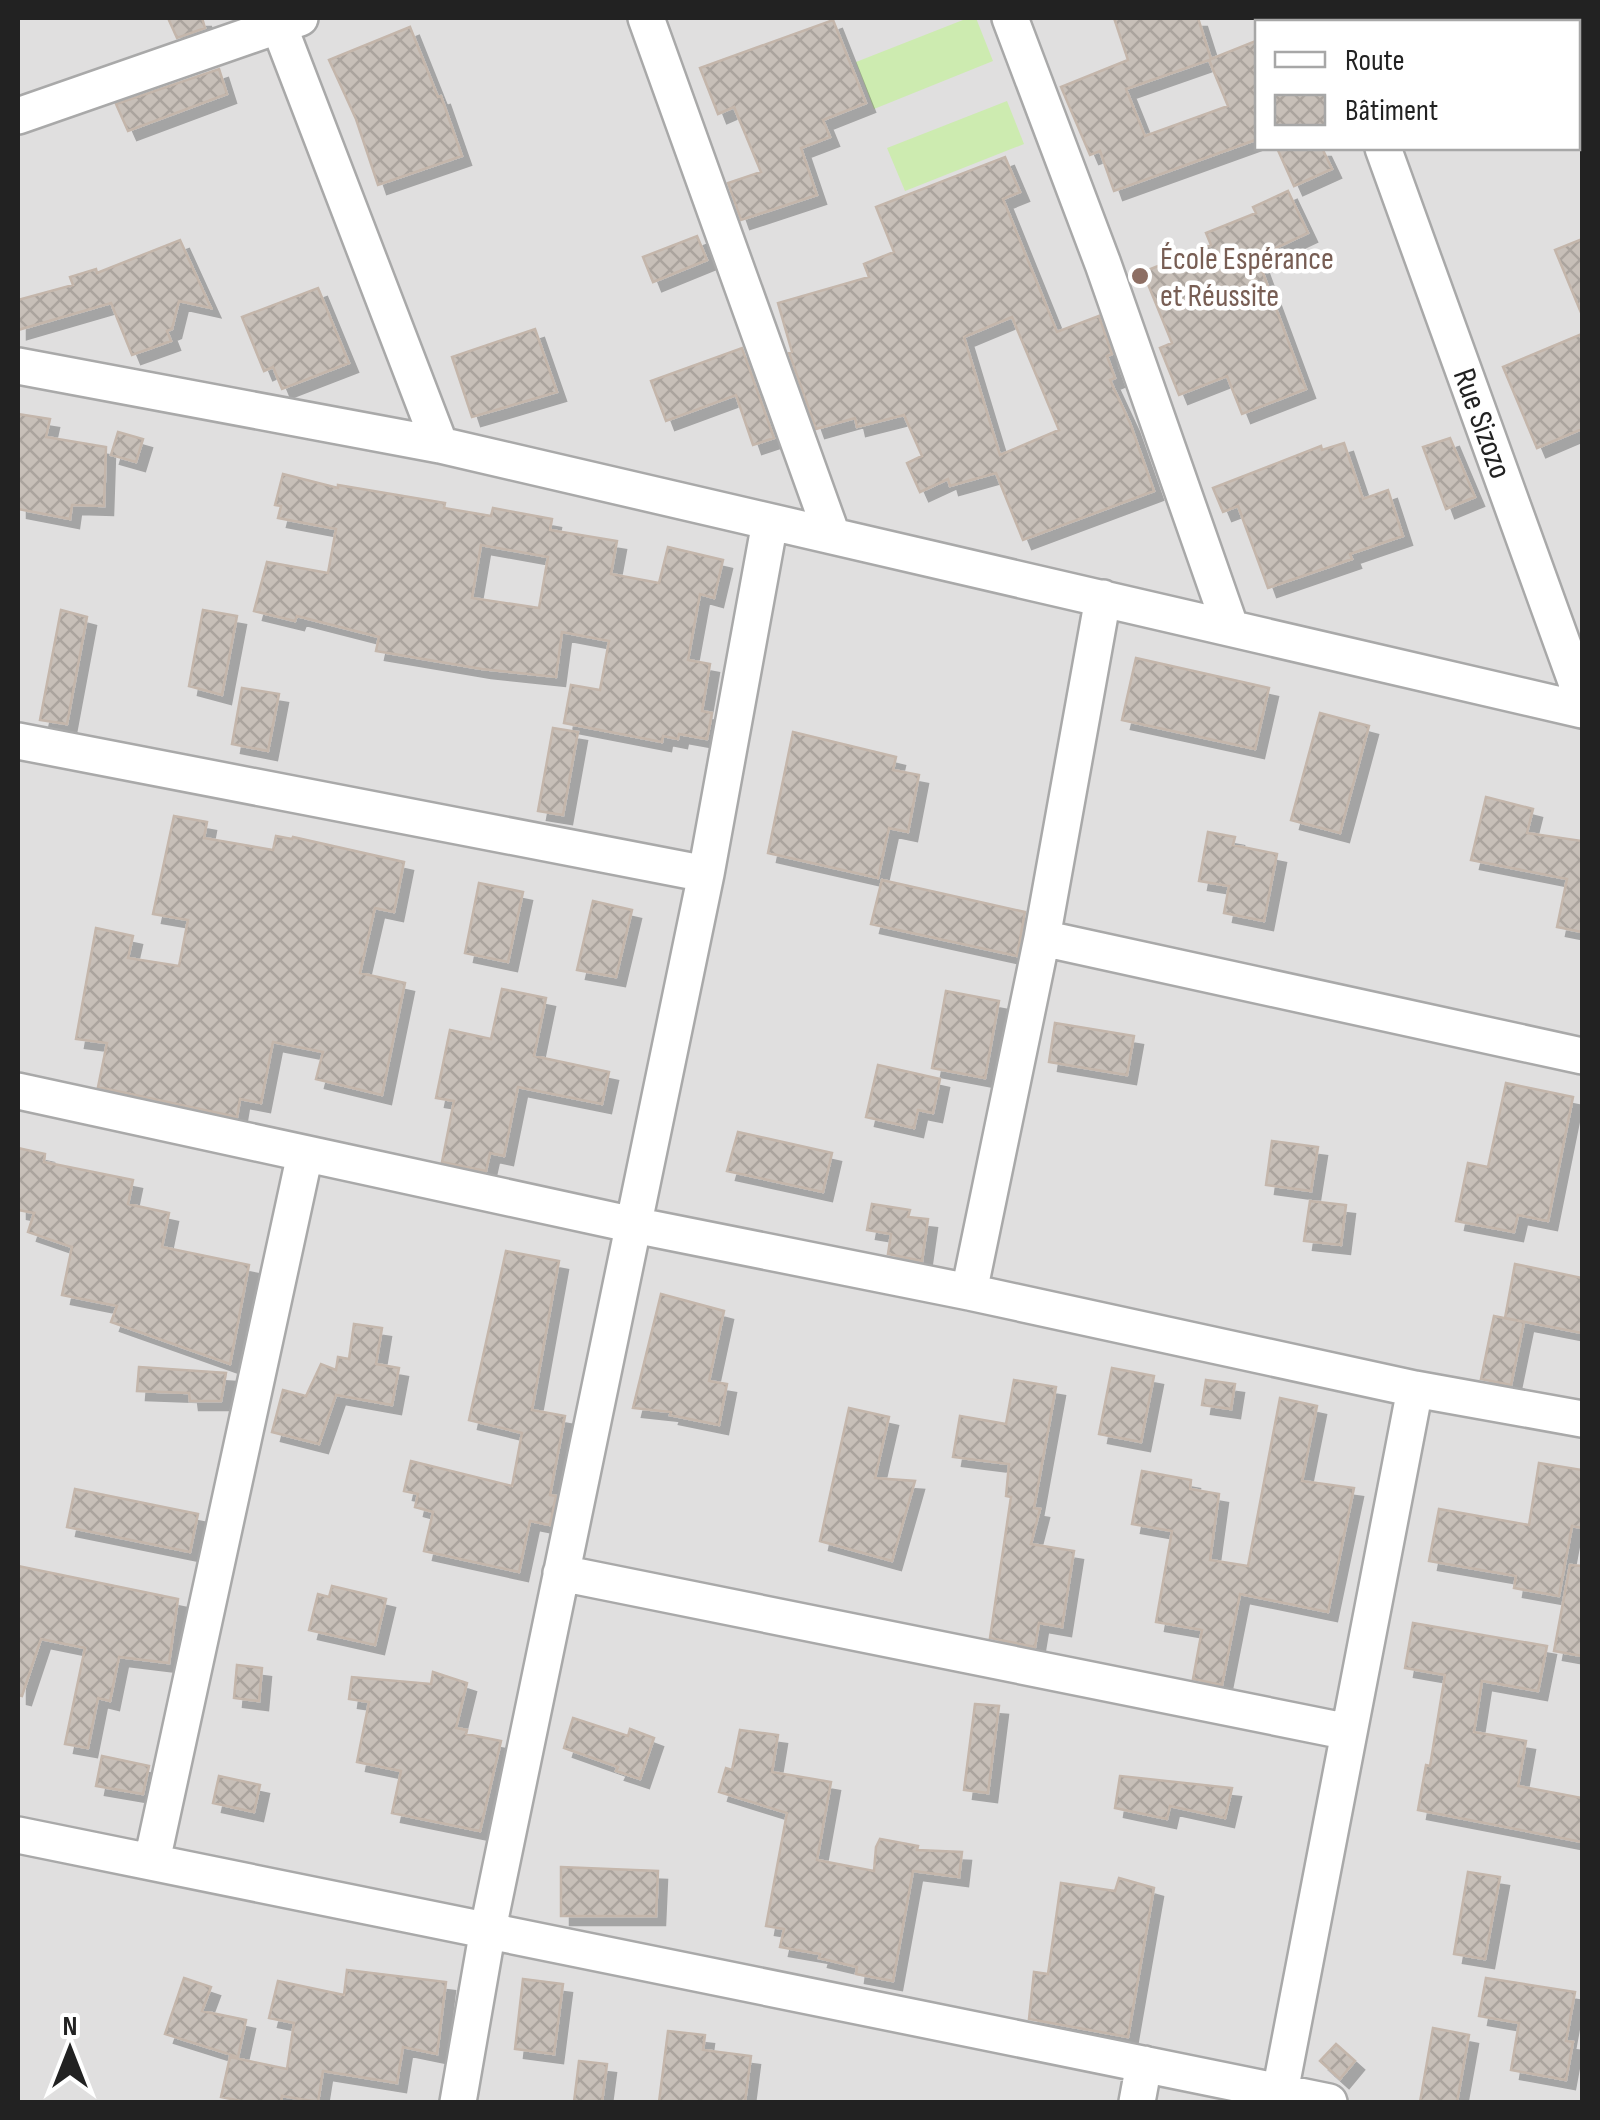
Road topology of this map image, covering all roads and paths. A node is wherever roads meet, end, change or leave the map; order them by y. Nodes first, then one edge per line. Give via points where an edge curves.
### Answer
1 (646, 18) edge
2 (1010, 18) edge
3 (290, 22) edge
4 (18, 116) edge
5 (1384, 150) edge
6 (18, 366) edge
7 (440, 445) junction
8 (770, 522) junction
9 (832, 536) junction
10 (1103, 598) junction
11 (1230, 626) junction
12 (1578, 675) edge
13 (1582, 710) edge
14 (18, 741) edge
15 (706, 874) junction
16 (1042, 938) junction
17 (1582, 1056) edge
18 (18, 1091) edge
19 (304, 1154) junction
20 (634, 1225) junction
21 (969, 1292) junction
22 (1415, 1389) junction
23 (1582, 1420) edge
24 (561, 1573) junction
25 (1349, 1732) junction
26 (18, 1835) edge
27 (152, 1861) junction
28 (488, 1929) junction
29 (1144, 2064) junction
30 (1258, 2093) edge
31 (458, 2102) edge
32 (1137, 2102) edge
33 (1329, 2102) edge

1 - 9 street
2 - 11 street
3 - 4 street
3 - 7 street
5 - 12 street, Rue Sizozo
6 - 7 street
7 - 8 street
8 - 9 street
8 - 15 street
9 - 10 street
10 - 11 street
10 - 16 street
11 - 13 street
14 - 15 street
15 - 20 street
16 - 17 street
16 - 21 street
18 - 19 street
19 - 20 street
19 - 27 street
20 - 21 street
20 - 24 street
21 - 22 street
22 - 23 street
22 - 25 street
24 - 25 street
24 - 28 street
25 - 30 street
26 - 27 street
27 - 28 street
28 - 29 street
28 - 31 street
29 - 30 street
29 - 32 street
30 - 33 street

